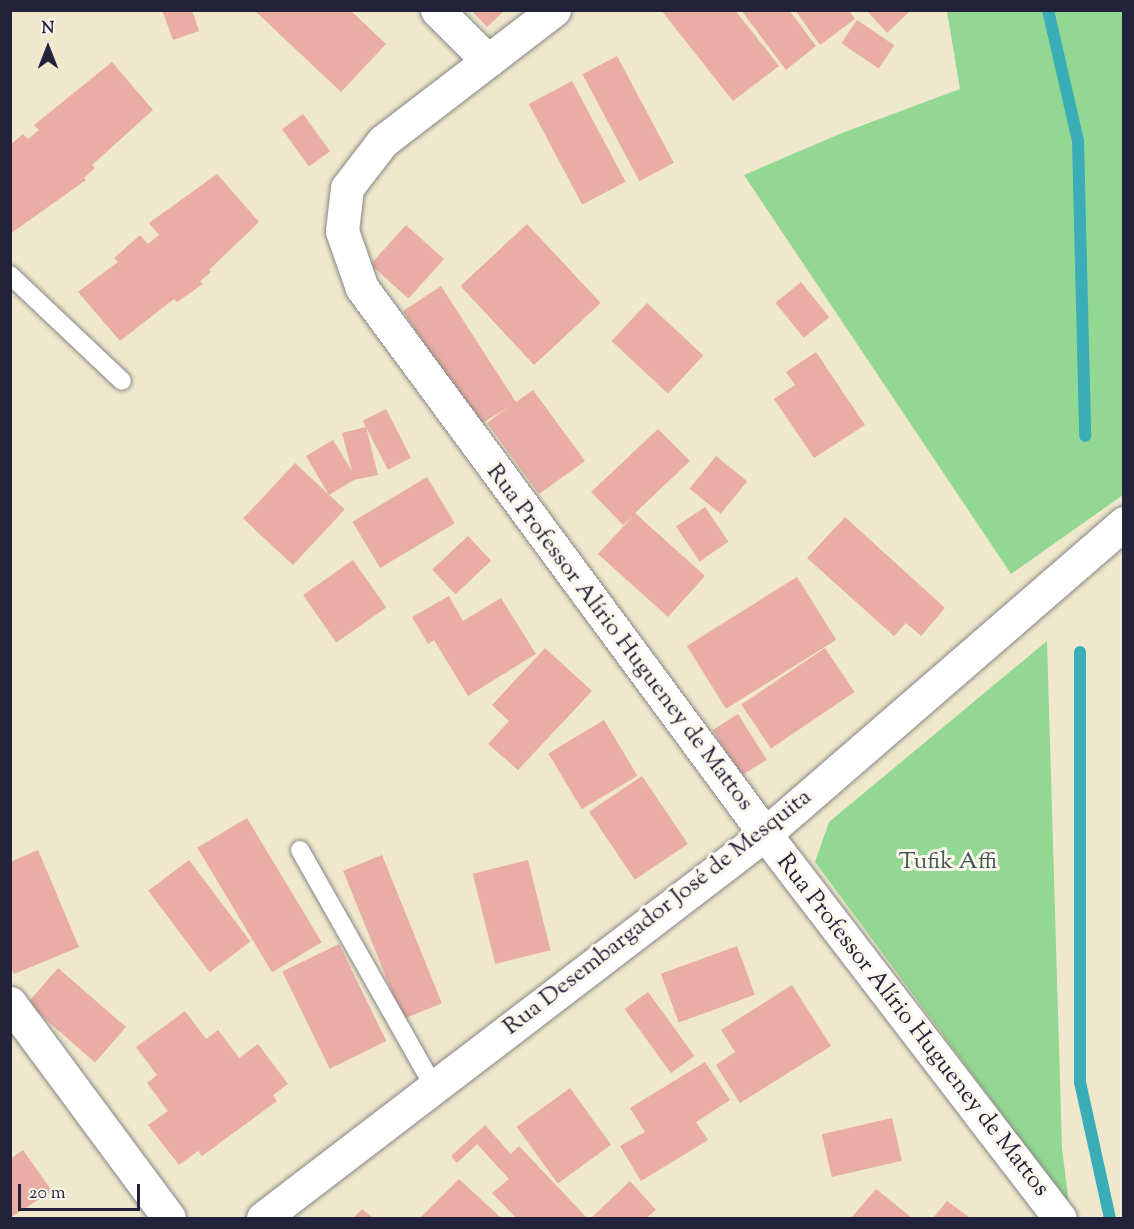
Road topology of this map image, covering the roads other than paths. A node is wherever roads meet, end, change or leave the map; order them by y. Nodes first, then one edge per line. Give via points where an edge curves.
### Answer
1 (437, 10) edge
2 (554, 10) edge
3 (488, 61) junction
4 (10, 274) edge
5 (122, 381) dead end
6 (1124, 523) edge
7 (765, 834) junction
8 (300, 850) dead end
9 (10, 1003) edge
10 (434, 1087) junction
11 (169, 1218) edge
12 (263, 1218) edge
13 (1060, 1218) edge

1 - 3 street
2 - 3 street, Rua Professor Alírio Hugueney de Mattos
3 - 7 street, Rua Professor Alírio Hugueney de Mattos via 383,141 347,188 342,231 362,288
4 - 5 lane
6 - 7 street, Rua Desembargador José de Mesquita
7 - 10 street, Rua Desembargador José de Mesquita
7 - 13 street, Rua Professor Alírio Hugueney de Mattos
8 - 10 lane
9 - 11 street
10 - 12 street, Rua Desembargador José de Mesquita

